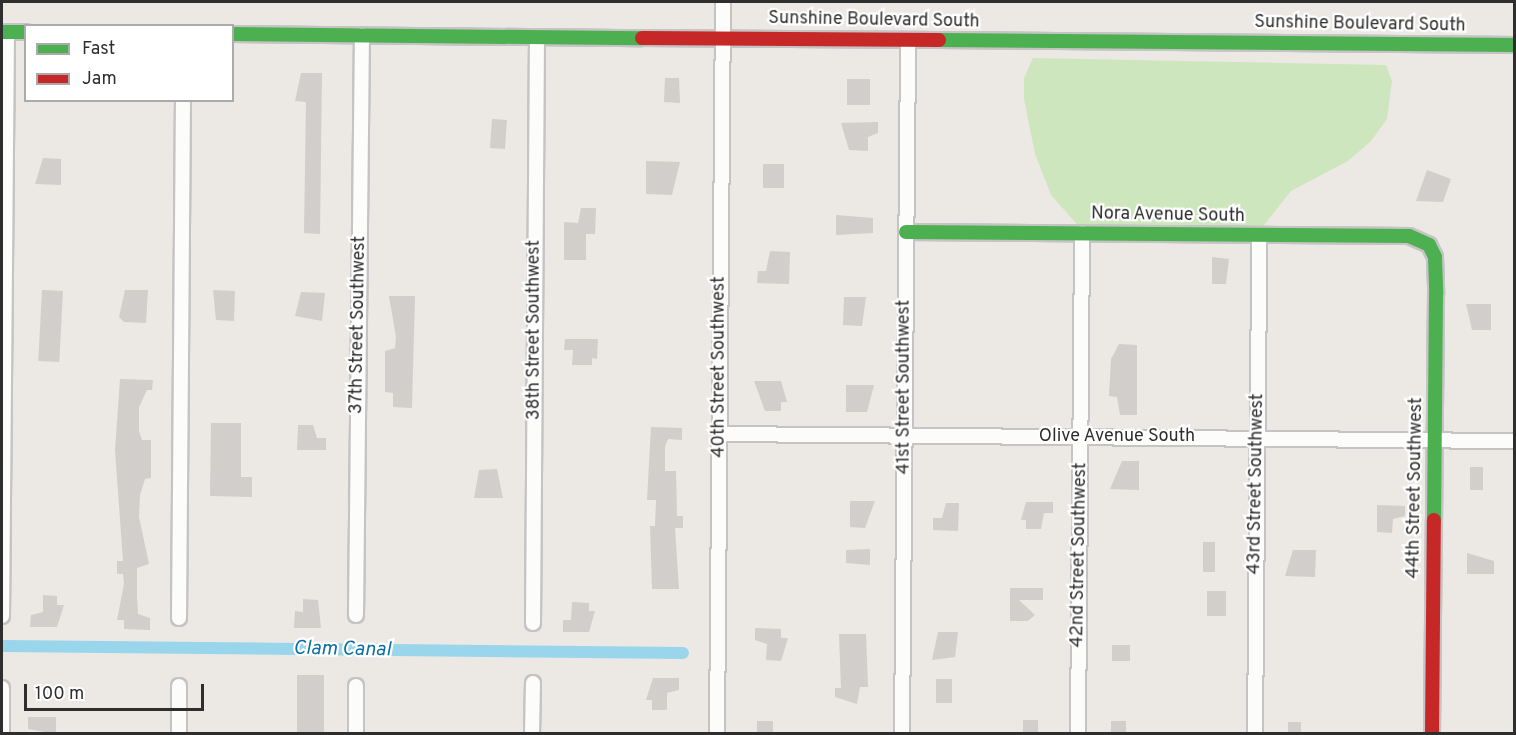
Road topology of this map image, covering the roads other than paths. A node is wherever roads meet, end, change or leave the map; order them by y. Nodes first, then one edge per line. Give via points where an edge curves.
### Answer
1 (723, 2) edge
2 (4, 32) edge
3 (24, 32) edge
4 (234, 34) edge
5 (362, 35) junction
6 (537, 37) junction
7 (723, 38) junction
8 (908, 40) junction
9 (1515, 45) edge
10 (183, 102) edge
11 (906, 232) junction
12 (1082, 233) junction
13 (1259, 235) junction
14 (1429, 245) joint
15 (720, 434) junction
16 (904, 435) junction
17 (1081, 437) junction
18 (1258, 438) junction
19 (1435, 440) junction
20 (1515, 441) edge
21 (356, 615) dead end
22 (2, 616) edge
23 (179, 618) dead end
24 (533, 623) dead end
25 (533, 683) dead end
26 (179, 686) dead end
27 (356, 686) dead end
28 (2, 688) edge
29 (2, 734) edge
30 (179, 734) edge
31 (356, 734) edge
32 (532, 734) edge
33 (717, 734) edge
34 (902, 734) edge
35 (1078, 734) edge
36 (1255, 734) edge
37 (1432, 734) edge

1 - 7 street, 40th Street Southwest
2 - 3 street
2 - 22 street
4 - 5 street, Sunshine Boulevard South
5 - 6 street, Sunshine Boulevard South
5 - 21 street, 37th Street Southwest
6 - 7 street, Sunshine Boulevard South
6 - 24 street, 38th Street Southwest
7 - 8 street, Sunshine Boulevard South
7 - 15 street, 40th Street Southwest
8 - 9 street, Sunshine Boulevard South
8 - 11 street, 41st Street Southwest
10 - 23 street
11 - 12 street, Nora Avenue South
11 - 16 street, 41st Street Southwest
12 - 13 street, Nora Avenue South
12 - 17 street, 42nd Street Southwest
13 - 14 street, Nora Avenue South via 1409,236
13 - 18 street, 43rd Street Southwest
14 - 19 street, 44th Street Southwest via 1435,257
15 - 16 street, Olive Avenue South
15 - 33 street, 40th Street Southwest
16 - 17 street, Olive Avenue South
16 - 34 street, 41st Street Southwest
17 - 18 street, Olive Avenue South
17 - 35 street, 42nd Street Southwest
18 - 19 street, Olive Avenue South
18 - 36 street, 43rd Street Southwest
19 - 20 street, Olive Avenue South
19 - 37 street, 44th Street Southwest
25 - 32 street
26 - 30 street
27 - 31 street
28 - 29 street

